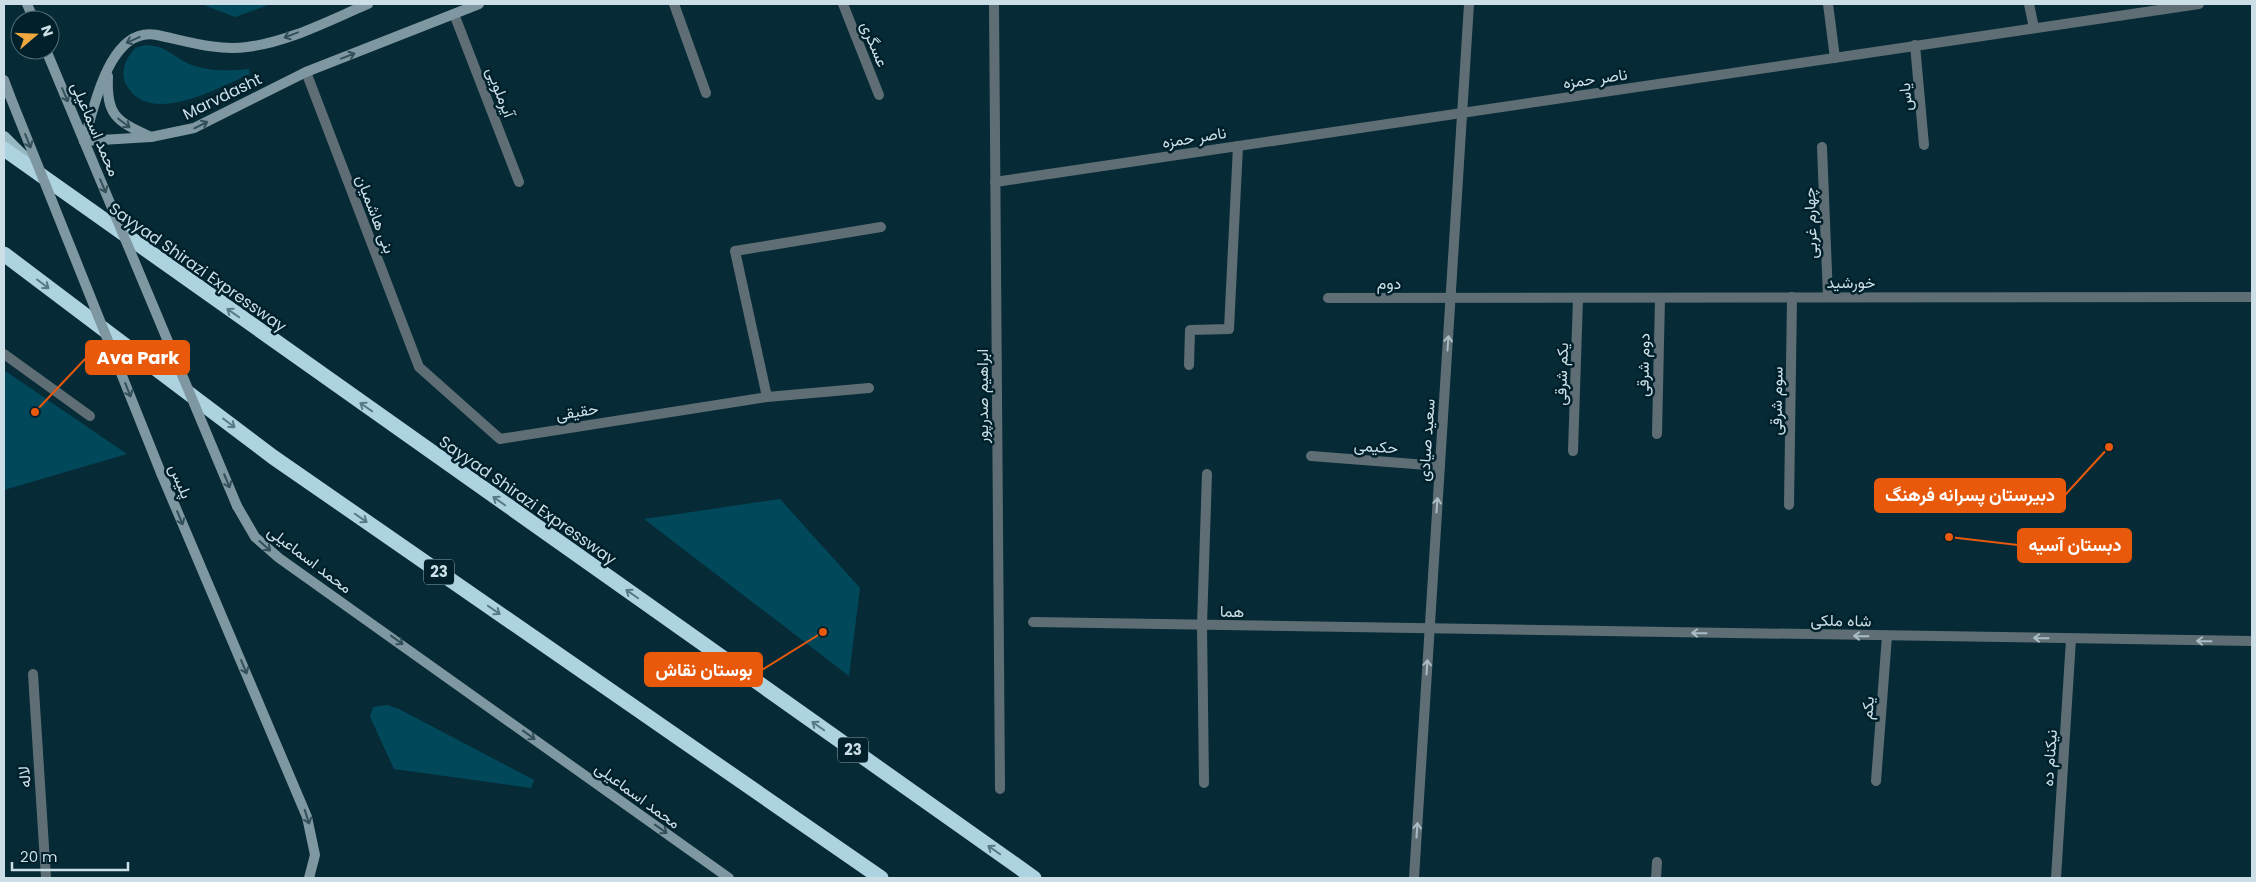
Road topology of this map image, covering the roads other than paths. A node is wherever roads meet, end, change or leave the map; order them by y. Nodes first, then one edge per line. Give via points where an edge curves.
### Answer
1 (368, 4) edge
2 (479, 4) edge
3 (674, 4) edge
4 (843, 4) edge
5 (994, 4) edge
6 (1469, 4) edge
7 (1828, 4) edge
8 (2029, 4) edge
9 (2199, 4) edge
10 (2157, 7) edge
11 (454, 14) junction
12 (2034, 28) junction
13 (1915, 46) junction
14 (1835, 58) junction
15 (50, 60) edge
16 (109, 63) junction
17 (306, 72) junction
18 (4, 80) edge
19 (706, 93) dead end
20 (879, 94) dead end
21 (1462, 113) junction
22 (4, 137) edge
23 (151, 137) junction
24 (84, 141) junction
25 (1924, 145) dead end
26 (1238, 146) junction
27 (1822, 148) dead end
28 (4, 149) edge
29 (47, 182) junction
30 (519, 182) dead end
31 (995, 182) junction
32 (881, 227) dead end
33 (4, 254) edge
34 (1792, 297) junction
35 (1828, 297) junction
36 (2252, 297) edge
37 (1328, 298) dead end
38 (1451, 298) junction
39 (1578, 298) junction
40 (1660, 298) junction
41 (4, 354) edge
42 (1189, 366) dead end
43 (419, 367) joint
44 (869, 388) dead end
45 (767, 396) junction
46 (90, 416) dead end
47 (1657, 434) dead end
48 (1573, 451) dead end
49 (1311, 456) dead end
50 (1440, 466) junction
51 (1207, 474) dead end
52 (1789, 505) dead end
53 (1033, 622) dead end
54 (1202, 625) junction
55 (1430, 629) junction
56 (1887, 636) junction
57 (2071, 639) junction
58 (2252, 642) edge
59 (33, 674) dead end
60 (1876, 781) dead end
61 (1204, 783) dead end
62 (1000, 789) dead end
63 (1657, 862) dead end
64 (46, 878) edge
65 (309, 878) edge
66 (729, 878) edge
67 (881, 878) edge
68 (1034, 878) edge
69 (1414, 878) edge
70 (1656, 878) edge
71 (2056, 878) edge

1 -> 16 main road, Marvdasht via 286,37 247,47 224,48 154,34 138,37 123,44
2 - 11 main road, Marvdasht
3 - 19 street
4 - 20 street, عسگری
5 - 31 street, ابراهیم صدرپور
6 - 21 street, سعید صیادی
7 - 14 street
8 - 12 street
9 - 10 street, ناصر حمزه
10 - 12 street, ناصر حمزه
17 -> 11 main road, Marvdasht
11 - 30 street, آیرملویی
12 - 13 street, ناصر حمزه
13 - 14 street, ناصر حمزه
13 - 25 street, یاس
14 - 21 street, ناصر حمزه
15 -> 24 main road, محمد اسماعیلی
16 -> 23 main road via 108,92 116,116 125,125
16 - 24 main road, Marvdasht
23 -> 17 main road, Marvdasht via 194,128
17 - 43 street, بنی هاشمیان
18 -> 65 main road, پلیس, bridge via 161,473 307,817 315,856
21 - 26 street, ناصر حمزه
21 - 38 street, سعید صیادی
22 - 29 main road
23 - 24 main road, Marvdasht
24 -> 66 main road, محمد اسماعیلی, bridge via 237,506 255,537
26 - 31 street, ناصر حمزه
26 - 42 street via 1229,330 1190,330
27 - 35 street, چهارم غربی
28 - 29 highway, Sayyad Shirazi Expressway / 23
68 -> 29 highway, Sayyad Shirazi Expressway / 23
31 - 62 street, ابراهیم صدرپور
32 - 45 street via 735,251
33 -> 67 highway, 23 via 273,457
34 - 35 street, خورشید
34 - 40 street, خورشید
34 - 52 street, سوم شرقی
35 - 36 street, خورشید
37 - 38 street, دوم
38 - 39 street, خورشید
50 -> 38 street, سعید صیادی
39 - 40 street, خورشید
39 - 48 street, یکم شرقی
40 - 47 street, دوم شرقی
41 - 46 street
43 - 45 street, حقیقی via 500,439
44 - 45 street, حقیقی
49 - 50 street, حکیمی
55 -> 50 street, سعید صیادی
51 - 54 street
53 - 54 street, هما
54 - 55 street, هما
54 - 61 street
56 -> 55 street, شاه ملکی
69 -> 55 street, سعید صیادی
57 -> 56 street, شاه ملکی
56 - 60 street, یکم
58 -> 57 street, شاه ملکی
57 - 71 street, نیکنام ده
59 - 64 street, لاله
63 - 70 street

